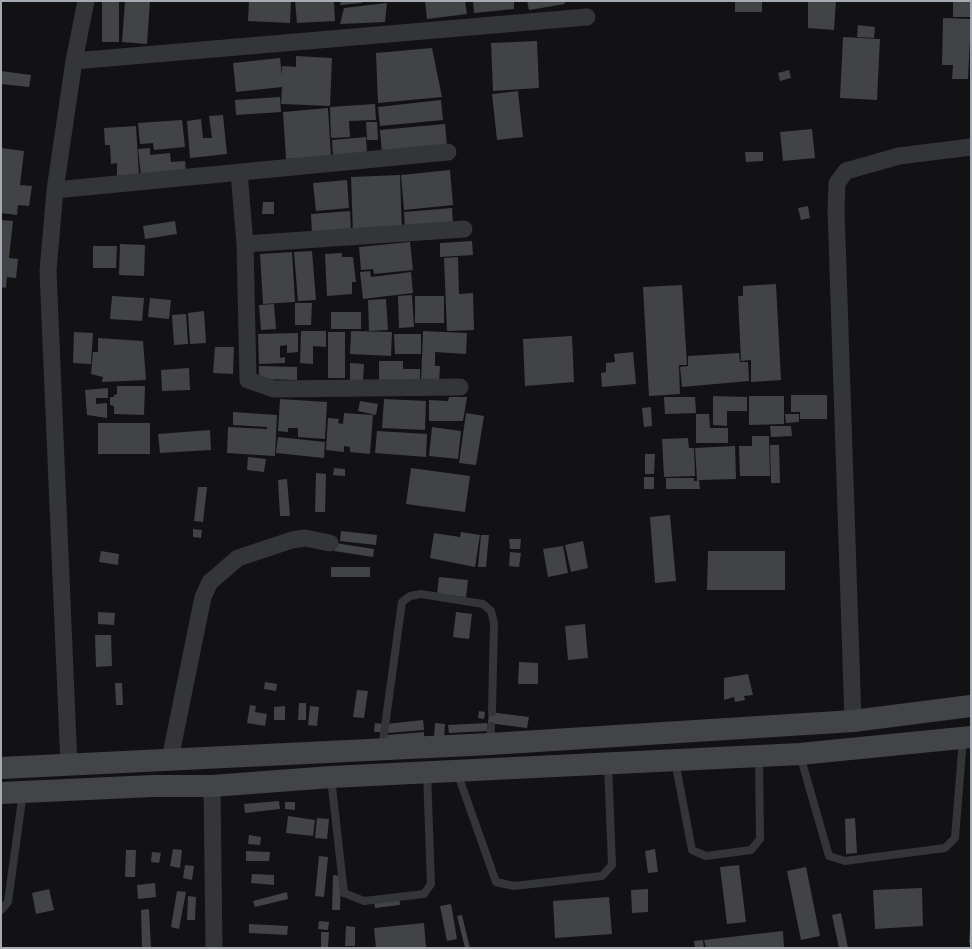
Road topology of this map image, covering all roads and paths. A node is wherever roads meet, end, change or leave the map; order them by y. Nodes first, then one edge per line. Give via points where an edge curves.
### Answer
1 (86, 1) edge
2 (587, 17) dead end
3 (74, 61) junction
4 (971, 146) edge
5 (448, 152) dead end
6 (239, 172) junction
7 (55, 190) junction
8 (464, 229) dead end
9 (245, 244) junction
10 (460, 387) dead end
11 (330, 543) dead end
12 (971, 706) edge
13 (492, 712) dead end
14 (853, 721) junction
15 (967, 738) edge
16 (382, 749) junction
17 (800, 754) junction
18 (759, 756) junction
19 (170, 759) junction
20 (675, 760) junction
21 (608, 764) junction
22 (69, 766) junction
23 (1, 768) edge
24 (457, 771) junction
25 (426, 773) junction
26 (331, 777) junction
27 (212, 786) junction
28 (23, 792) junction
29 (1, 793) edge
30 (1, 910) edge
31 (214, 948) edge

1 - 3 street
2 - 3 street
3 - 7 street
4 - 14 street via 899,156 846,171 837,183
5 - 6 street
6 - 7 street
6 - 9 street
7 - 22 street via 48,272
8 - 9 street
9 - 10 street via 248,380 274,389
11 - 19 street via 305,538 285,542 238,558 210,582 203,597
12 - 14 main road
13 - 16 lane via 494,623 491,611 483,604 421,594 410,596 402,602
14 - 16 main road via 490,735
15 - 17 main road
15 - 17 lane via 955,838 945,848 845,861 829,856
16 - 19 main road
17 - 18 main road
18 - 20 main road
18 - 20 lane via 760,839 751,850 706,856 692,850
19 - 22 main road
20 - 21 main road
21 - 24 main road
21 - 24 lane via 612,865 602,876 514,886 496,882
22 - 23 main road
24 - 25 main road
25 - 26 main road
25 - 26 lane via 431,884 424,894 364,900 344,893
26 - 27 main road
27 - 28 main road
27 - 31 street
28 - 29 main road
28 - 30 lane via 8,902

